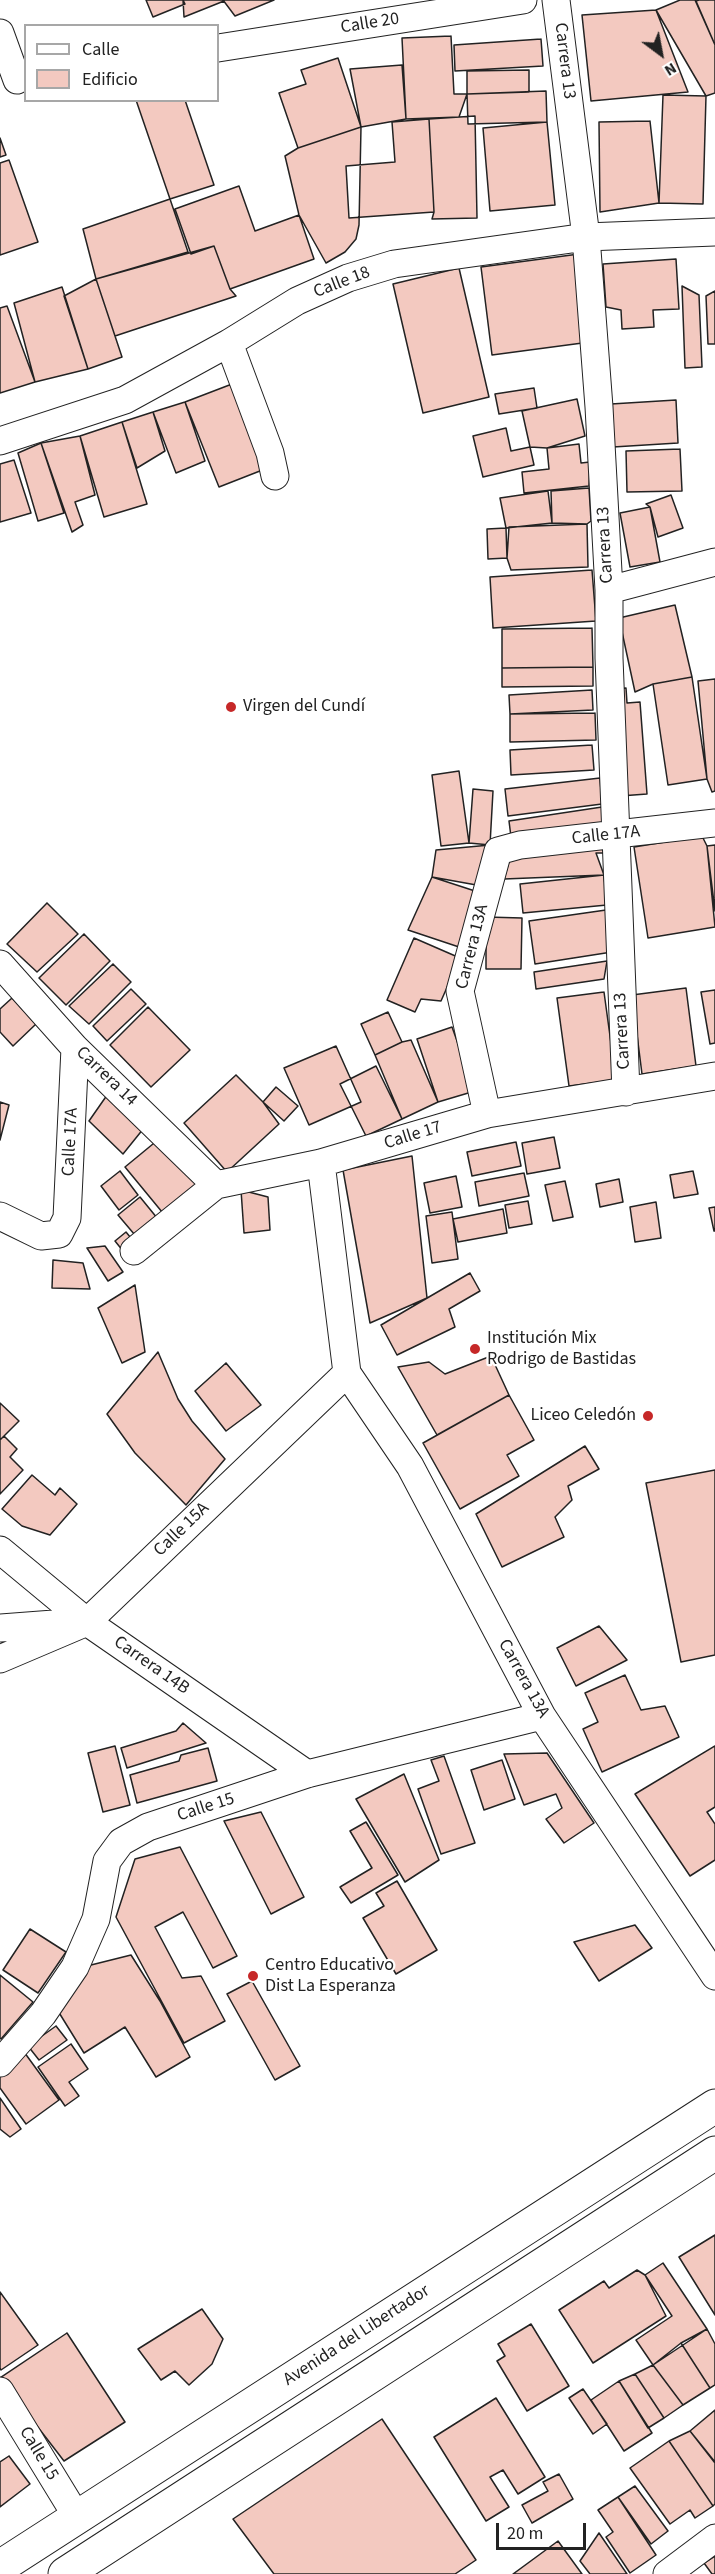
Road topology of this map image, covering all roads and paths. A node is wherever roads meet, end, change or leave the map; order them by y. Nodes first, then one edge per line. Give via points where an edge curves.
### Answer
1 (523, 0) edge
2 (556, 0) edge
3 (0, 33) edge
4 (219, 48) edge
5 (14, 82) edge
6 (715, 232) edge
7 (586, 237) junction
8 (229, 343) junction
9 (0, 441) edge
10 (275, 476) dead end
11 (715, 562) edge
12 (609, 590) junction
13 (715, 823) edge
14 (617, 836) junction
15 (498, 851) joint
16 (0, 964) edge
17 (75, 1048) junction
18 (715, 1076) edge
19 (626, 1092) junction
20 (487, 1114) junction
21 (321, 1163) junction
22 (216, 1185) junction
23 (0, 1216) edge
24 (134, 1251) dead end
25 (346, 1373) junction
26 (0, 1550) edge
27 (87, 1622) junction
28 (0, 1628) edge
29 (0, 1659) edge
30 (542, 1716) junction
31 (307, 1774) junction
32 (715, 1976) edge
33 (0, 2064) edge
34 (715, 2106) edge
35 (715, 2153) edge
36 (0, 2391) edge
37 (76, 2517) junction
38 (715, 2538) edge
39 (0, 2567) edge
40 (65, 2574) edge
41 (667, 2574) edge

1 - 4 street, Calle 20
2 - 7 street, Carrera 13
3 - 5 street
6 - 7 street, Calle 18
7 - 8 street, Calle 18 via 394,264 348,278 297,301
7 - 12 street, Carrera 13
8 - 9 street, Calle 18 via 125,400
8 - 10 street
11 - 12 street
12 - 14 street, Carrera 13
13 - 14 street, Calle 17A
14 - 15 street, Calle 17A via 520,845
14 - 19 street, Carrera 13
15 - 20 street, Carrera 13A via 459,991
16 - 17 street, Carrera 14
17 - 22 street, Carrera 14
17 - 23 street, Calle 17A via 67,1218 59,1234 41,1236
18 - 19 street, Calle 17
19 - 20 street, Calle 17
20 - 21 street, Calle 17
21 - 22 street, Calle 17
21 - 25 street
22 - 24 street, Calle 17
25 - 27 street, Calle 15A
25 - 30 street, Carrera 13A via 410,1466
26 - 27 street, Carrera 14B
27 - 28 street
27 - 29 street, Calle 15A
27 - 31 street, Carrera 14B
30 - 31 street, Calle 15
30 - 32 street, Carrera 13A
31 - 33 street, Calle 15 via 148,1827 121,1842 107,1861 96,1919 75,1967 43,2014
34 - 37 main road, Avenida del Libertador
35 - 40 main road
36 - 37 street, Calle 15
37 - 39 main road, Avenida del Libertador
38 - 41 street

